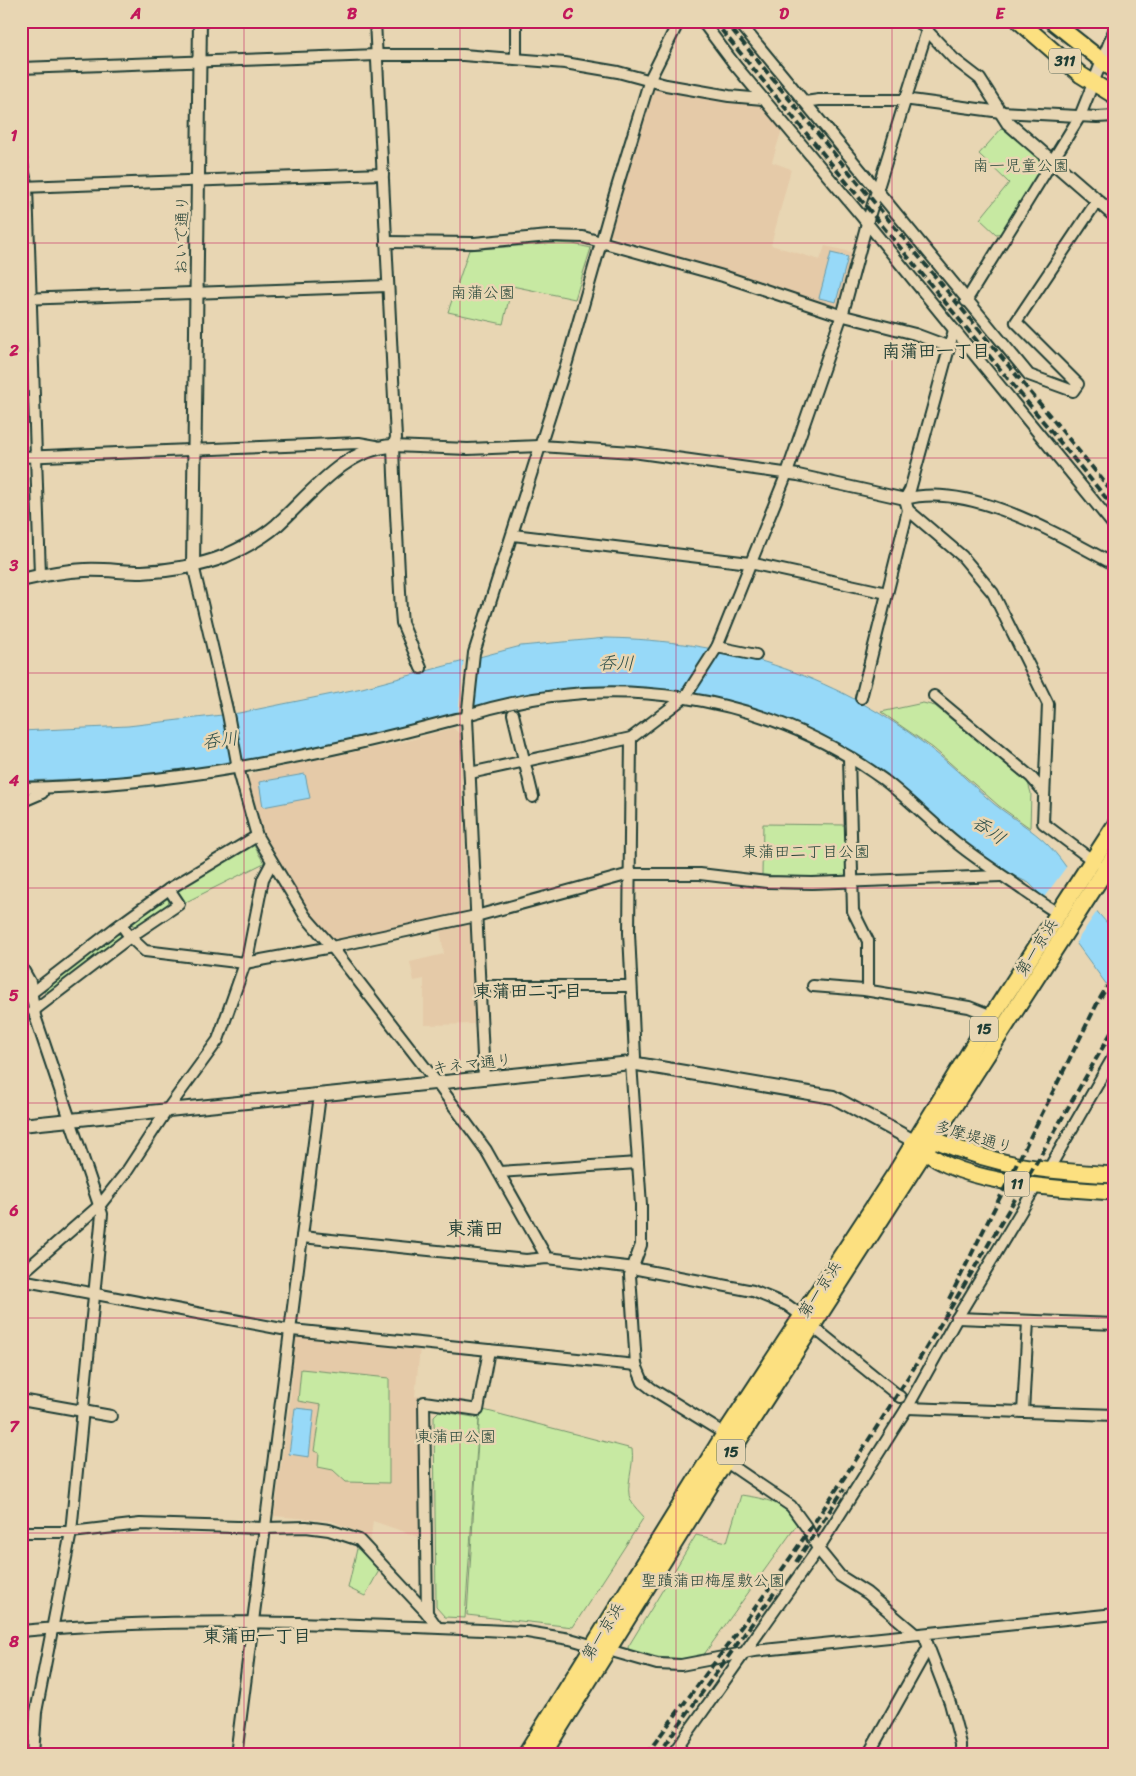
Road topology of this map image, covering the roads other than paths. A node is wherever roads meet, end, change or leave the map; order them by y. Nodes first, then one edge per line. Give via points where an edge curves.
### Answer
1 (200, 21) edge
2 (376, 21) edge
3 (516, 21) edge
4 (680, 21) edge
5 (702, 21) edge
6 (738, 21) edge
7 (918, 21) edge
8 (1019, 21) edge
9 (1052, 21) edge
10 (928, 25) edge
11 (1115, 28) edge
12 (377, 56) junction
13 (516, 59) junction
14 (200, 62) junction
15 (1108, 67) edge
16 (21, 68) edge
17 (650, 79) junction
18 (1094, 85) junction
19 (1115, 96) edge
20 (763, 99) junction
21 (904, 100) junction
22 (805, 102) junction
23 (1001, 112) junction
24 (1080, 116) junction
25 (1115, 116) edge
26 (21, 159) edge
27 (1052, 163) junction
28 (383, 174) junction
29 (198, 180) junction
30 (24, 187) edge
31 (878, 190) junction
32 (1098, 201) junction
33 (1115, 216) edge
34 (867, 223) junction
35 (386, 242) junction
36 (600, 242) junction
37 (388, 286) junction
38 (196, 294) junction
39 (26, 299) edge
40 (966, 301) junction
41 (840, 315) junction
42 (954, 330) junction
43 (947, 346) junction
44 (376, 446) junction
45 (394, 446) junction
46 (540, 446) junction
47 (194, 450) junction
48 (21, 456) edge
49 (34, 456) junction
50 (787, 473) junction
51 (905, 499) junction
52 (908, 510) junction
53 (1115, 527) edge
54 (513, 535) junction
55 (750, 562) junction
56 (193, 565) junction
57 (1115, 565) edge
58 (40, 576) junction
59 (21, 580) edge
60 (887, 593) junction
61 (716, 648) junction
62 (756, 655) dead end
63 (421, 668) dead end
64 (685, 696) junction
65 (934, 696) dead end
66 (861, 698) dead end
67 (513, 714) dead end
68 (467, 715) junction
69 (631, 738) junction
70 (849, 757) junction
71 (526, 761) junction
72 (241, 767) junction
73 (470, 772) junction
74 (21, 788) edge
75 (42, 788) junction
76 (1043, 791) junction
77 (533, 797) dead end
78 (21, 802) edge
79 (1115, 826) edge
80 (257, 836) junction
81 (1115, 856) edge
82 (272, 862) junction
83 (1099, 865) junction
84 (630, 874) junction
85 (1001, 876) junction
86 (852, 883) junction
87 (170, 889) junction
88 (1053, 912) junction
89 (476, 916) junction
90 (120, 924) junction
91 (130, 937) junction
92 (332, 948) junction
93 (245, 963) junction
94 (21, 966) edge
95 (479, 986) junction
96 (631, 986) junction
97 (813, 986) dead end
98 (868, 990) junction
99 (30, 994) junction
100 (21, 1001) edge
101 (33, 1012) junction
102 (992, 1016) junction
103 (1115, 1054) edge
104 (632, 1063) junction
105 (484, 1078) junction
106 (437, 1083) junction
107 (320, 1095) junction
108 (167, 1110) junction
109 (72, 1119) junction
110 (21, 1125) edge
111 (924, 1144) junction
112 (638, 1162) junction
113 (499, 1172) junction
114 (1047, 1172) junction
115 (1115, 1175) edge
116 (1035, 1188) junction
117 (1115, 1192) edge
118 (100, 1206) junction
119 (302, 1237) junction
120 (547, 1258) junction
121 (632, 1268) junction
122 (21, 1274) edge
123 (21, 1280) edge
124 (94, 1294) junction
125 (957, 1318) junction
126 (807, 1321) junction
127 (1028, 1321) junction
128 (1115, 1324) edge
129 (290, 1330) junction
130 (489, 1350) junction
131 (636, 1365) junction
132 (900, 1397) dead end
133 (21, 1400) edge
134 (907, 1408) junction
135 (83, 1412) junction
136 (1023, 1412) junction
137 (1115, 1415) edge
138 (111, 1416) dead end
139 (725, 1434) junction
140 (725, 1461) junction
141 (266, 1528) junction
142 (21, 1532) edge
143 (71, 1532) junction
144 (818, 1549) junction
145 (427, 1614) junction
146 (1115, 1614) edge
147 (253, 1622) junction
148 (53, 1628) junction
149 (437, 1628) junction
150 (21, 1631) edge
151 (919, 1634) junction
152 (600, 1647) junction
153 (928, 1648) junction
154 (745, 1654) junction
155 (674, 1754) edge
156 (33, 1755) edge
157 (236, 1755) edge
158 (526, 1755) edge
159 (542, 1755) edge
160 (868, 1755) edge
161 (961, 1755) edge

1 - 14 street, おいで通り
2 - 12 street
3 - 13 street
4 - 17 street
5 - 20 street
6 - 22 street
7 - 10 street
8 - 18 main road, 311
9 - 15 main road, 311
10 - 21 street
10 - 23 street via 954,59 980,79
11 - 15 street
12 - 13 street via 463,55
12 - 14 street
12 - 28 street
13 - 17 street via 566,63
14 - 16 street
14 - 29 street, おいで通り
15 - 18 street
17 - 20 street via 666,85
17 - 36 street
18 - 19 main road, 311
18 - 24 street
20 - 34 street
21 - 22 street
21 - 23 street
21 - 31 street
22 - 31 street
23 - 24 street
23 - 27 street via 1008,123
24 - 25 street
24 - 27 street
26 - 30 street
27 - 32 street
27 - 40 street
28 - 29 street
28 - 35 street
29 - 30 street
29 - 38 street, おいで通り
30 - 39 street
31 - 34 street
31 - 40 street
32 - 33 street
32 - 40 street via 1016,322 1078,384 1073,391 1029,375
34 - 41 street
34 - 42 street
35 - 36 street via 474,243 549,236 583,237
35 - 37 street
36 - 41 street via 723,276
36 - 46 street
37 - 38 street
37 - 45 street
38 - 39 street
38 - 47 street, おいで通り
39 - 49 street
41 - 43 street
41 - 50 street
42 - 43 street
42 - 53 street
43 - 51 street
44 - 45 street
44 - 47 street via 359,443
44 - 56 street via 360,452 317,485 260,538 223,557
45 - 46 street via 468,449
45 - 63 street via 398,590 402,623
46 - 50 street via 676,456
46 - 54 street
47 - 49 street
47 - 56 street, おいで通り
48 - 49 street
49 - 58 street
50 - 51 street
50 - 55 street
51 - 52 street
51 - 57 street via 950,496 980,501
52 - 60 street
52 - 76 street via 962,556 992,593 1048,704
54 - 55 street
54 - 68 street via 474,655
55 - 60 street
55 - 61 street
56 - 58 street via 144,572 85,570
56 - 72 street
58 - 59 street
60 - 66 street
61 - 62 street
61 - 64 street
64 - 68 street via 616,691 562,694
64 - 69 street
64 - 70 street via 767,718
65 - 76 street via 1031,777
67 - 71 street
68 - 72 street via 348,746
68 - 73 street
69 - 71 street
69 - 84 street
70 - 85 street via 884,780 959,845
70 - 86 street
71 - 73 street
71 - 77 street
72 - 75 street via 130,784
72 - 80 street
73 - 89 street
74 - 75 street
75 - 78 street via 42,793
76 - 83 street via 1043,823
79 - 83 highway, 第一京浜 / 15
80 - 82 street
80 - 87 street
81 - 83 highway, 第一京浜 / 15
82 - 92 street via 305,916
82 - 93 street via 263,879
83 - 88 highway, 第一京浜 / 15 via 1078,881
83 - 111 highway, 第一京浜 / 15 via 1088,895
84 - 86 street via 700,874 767,882
84 - 89 street
84 - 96 street
85 - 86 street
85 - 88 street
86 - 98 street via 853,912 868,941
87 - 90 street
87 - 91 street via 179,904
88 - 102 highway, 第一京浜 / 15
89 - 92 street
89 - 95 street
90 - 91 street
90 - 99 street
91 - 93 street via 145,951
91 - 101 street
92 - 93 street
92 - 106 street
93 - 108 street via 218,1040
94 - 99 street via 30,982
95 - 96 street
95 - 105 street
96 - 104 street via 635,1057
97 - 98 street
98 - 102 street via 969,1007
99 - 100 street
99 - 101 street
101 - 109 street
102 - 111 highway, 第一京浜 / 15
103 - 114 street
104 - 105 street, キネマ通り
104 - 111 street, キネマ通り via 832,1097
104 - 112 street
105 - 106 street, キネマ通り
106 - 107 street, キネマ通り
106 - 113 street
107 - 108 street, キネマ通り
107 - 119 street
108 - 109 street, キネマ通り
108 - 118 street
109 - 110 street, キネマ通り
109 - 118 street
111 - 114 main road, 多摩堤通り / 11
111 - 116 main road, 多摩堤通り / 11 via 949,1165
111 - 126 highway, 第一京浜 / 15
112 - 113 street
112 - 121 street via 641,1245
113 - 120 street
114 - 115 main road, 多摩堤通り / 11
116 - 117 main road, 多摩堤通り / 11
116 - 125 street
118 - 122 street
118 - 124 street via 102,1214
119 - 120 street via 526,1260
119 - 129 street
120 - 121 street
121 - 126 street via 753,1291 787,1305
121 - 131 street
123 - 124 street
124 - 129 street
124 - 135 street
125 - 127 street
125 - 134 street
126 - 132 street
126 - 139 highway, 第一京浜 / 15
126 - 140 highway, 第一京浜 / 15
127 - 128 street
127 - 136 street
129 - 130 street
129 - 141 street
130 - 131 street
130 - 145 street via 478,1410 424,1402
131 - 139 street via 643,1382 652,1389
133 - 135 street
134 - 136 street
134 - 144 street
135 - 138 street
135 - 143 street
136 - 137 street
139 - 152 highway, 第一京浜 / 15
140 - 144 street via 791,1506
140 - 152 highway, 第一京浜 / 15
141 - 143 street via 140,1524
141 - 145 street via 306,1527 329,1530 359,1540
141 - 147 street
142 - 143 street
143 - 148 street
144 - 151 street via 840,1576 868,1593
144 - 154 street
145 - 149 street
146 - 151 street
147 - 148 street
147 - 149 street
147 - 157 street
148 - 150 street
148 - 156 street via 36,1712
149 - 152 street via 547,1634
151 - 153 street
151 - 154 street
152 - 154 street via 664,1665 700,1663
152 - 158 highway, 第一京浜 / 15
152 - 159 highway, 第一京浜 / 15
153 - 160 street
153 - 161 street via 950,1703
154 - 155 street

